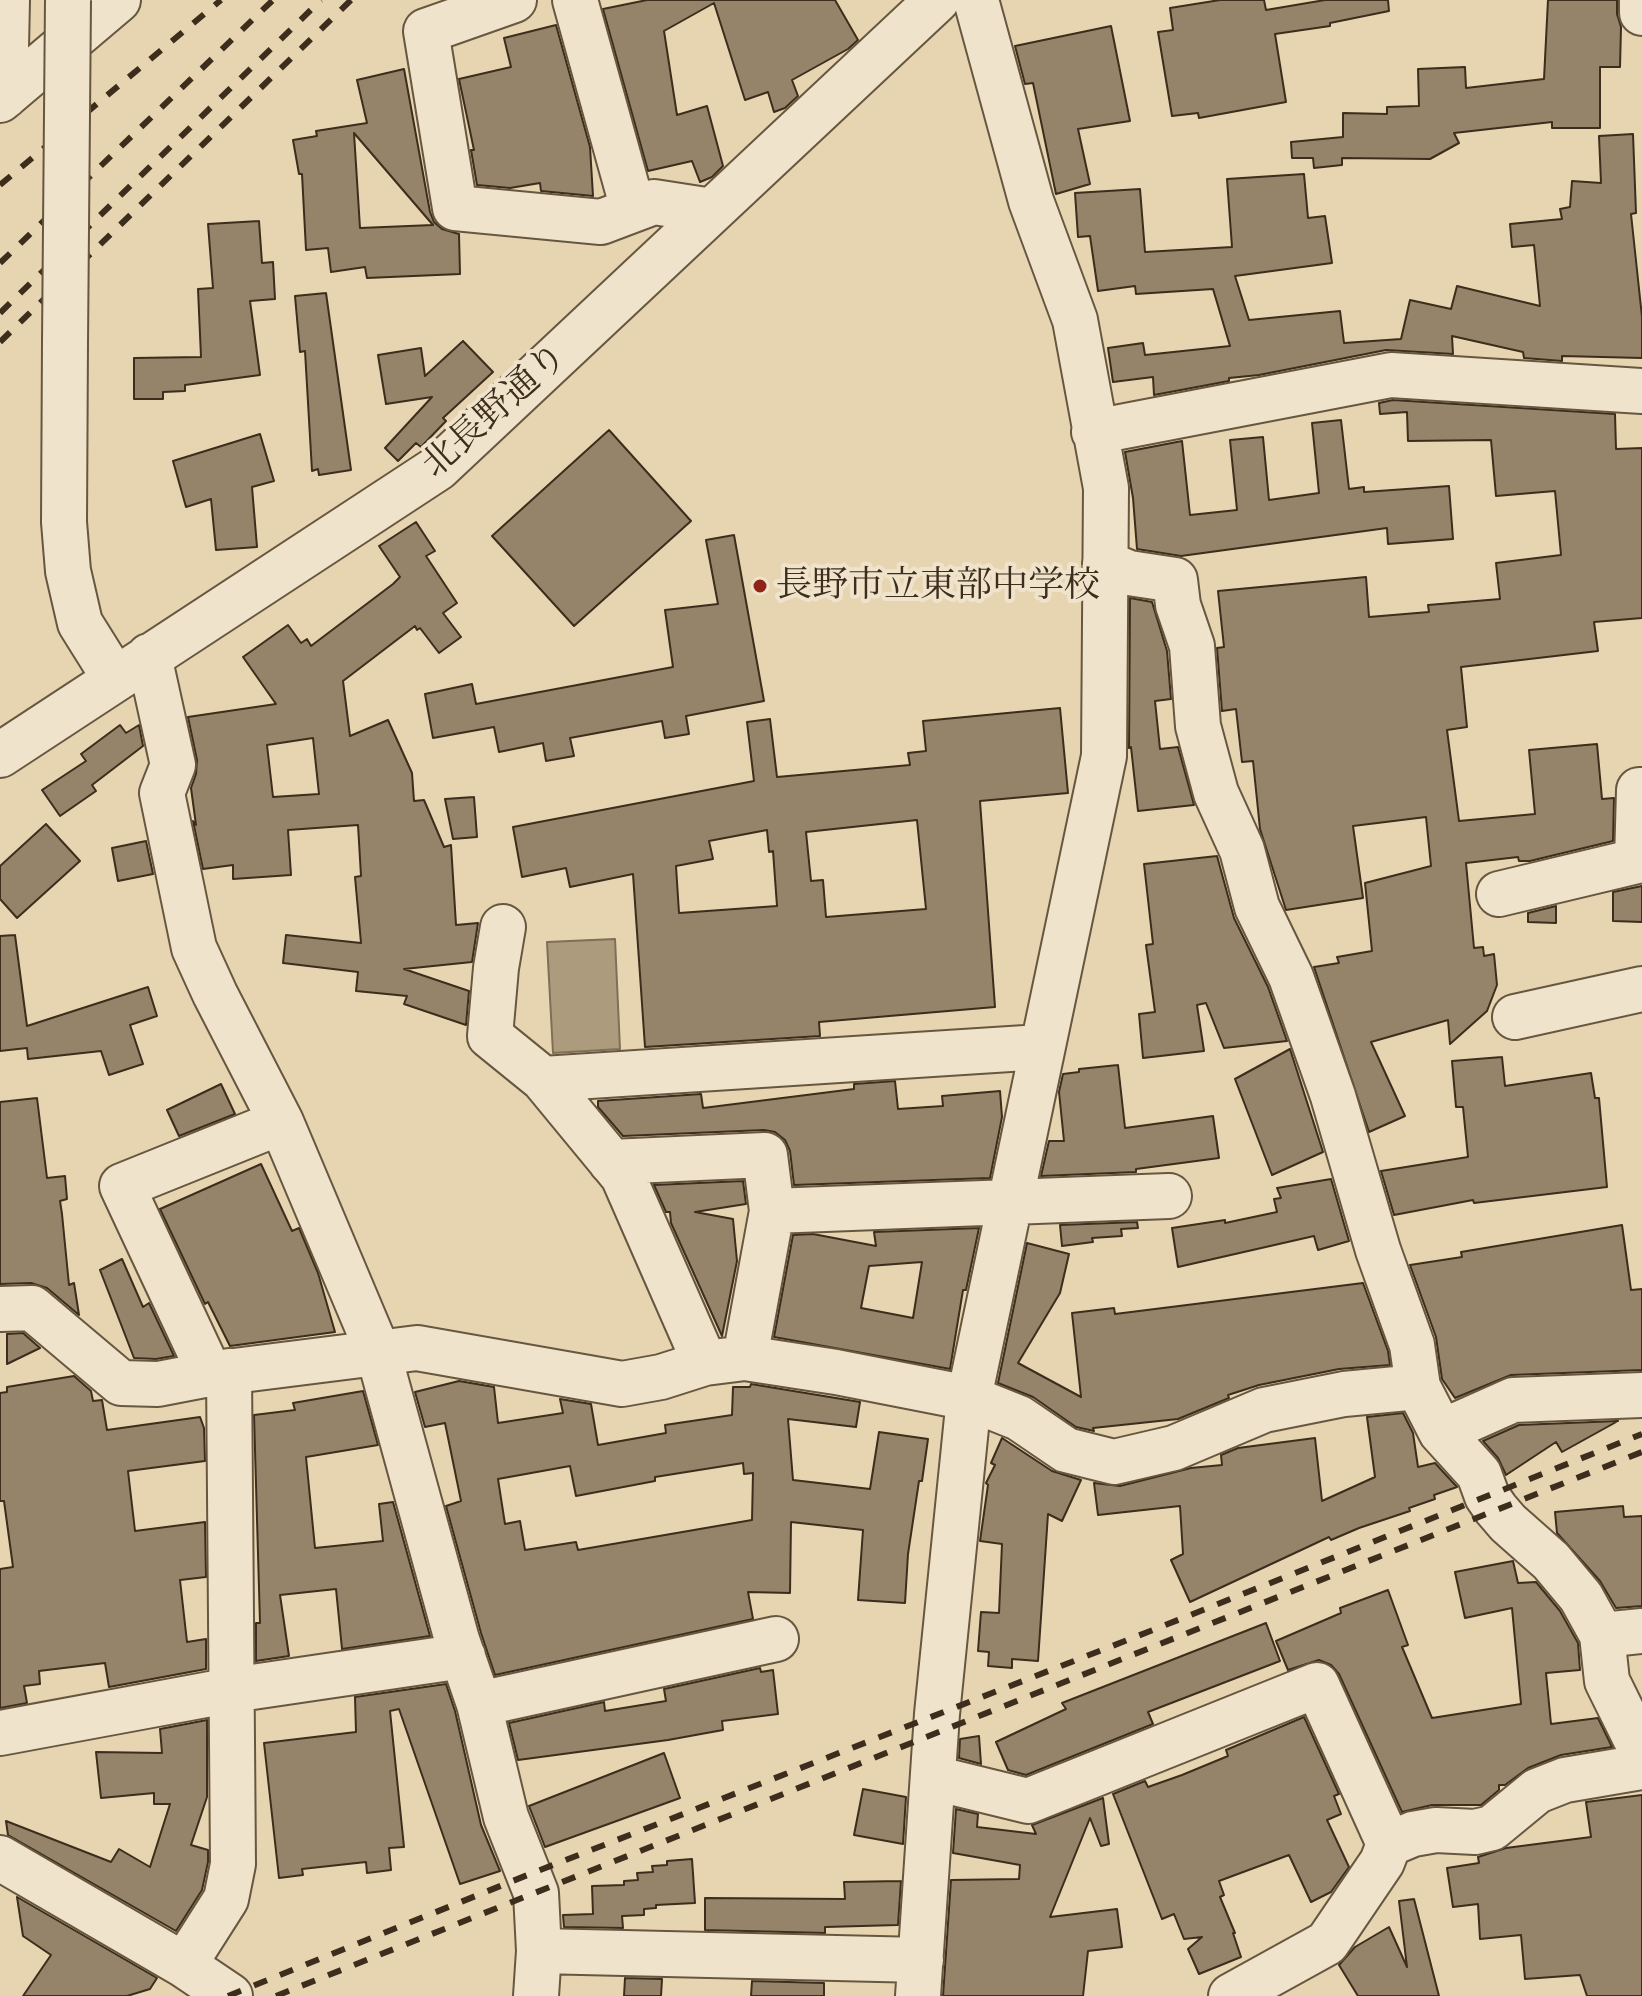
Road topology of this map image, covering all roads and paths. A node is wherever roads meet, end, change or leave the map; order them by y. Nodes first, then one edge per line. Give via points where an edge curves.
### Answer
1 (7, 0) edge
2 (68, 0) edge
3 (118, 0) edge
4 (514, 0) edge
5 (575, 0) edge
6 (937, 0) edge
7 (976, 0) edge
8 (1642, 0) edge
9 (1642, 13) edge
10 (3, 98) edge
11 (633, 209) junction
12 (712, 211) junction
13 (1642, 391) edge
14 (1094, 432) junction
15 (1105, 563) junction
16 (132, 667) junction
17 (0, 755) edge
18 (1642, 790) edge
19 (1499, 894) dead end
20 (503, 927) dead end
21 (1642, 989) edge
22 (1515, 1017) dead end
23 (1041, 1047) junction
24 (543, 1079) junction
25 (281, 1122) junction
26 (611, 1162) junction
27 (1169, 1196) dead end
28 (1008, 1202) junction
29 (772, 1211) junction
30 (0, 1309) edge
31 (378, 1352) junction
32 (725, 1361) junction
33 (220, 1373) junction
34 (1418, 1387) junction
35 (1642, 1395) edge
36 (969, 1398) junction
37 (1441, 1432) junction
38 (1622, 1633) edge
39 (776, 1639) dead end
40 (463, 1656) junction
41 (232, 1690) junction
42 (479, 1704) junction
43 (0, 1733) edge
44 (1642, 1752) edge
45 (1642, 1767) edge
46 (934, 1778) junction
47 (1389, 1844) junction
48 (0, 1858) edge
49 (539, 1951) junction
50 (184, 1965) junction
51 (920, 1978) edge
52 (230, 1996) edge
53 (536, 1996) edge
54 (1231, 1996) edge

1 - 10 street
2 - 16 street, bridge via 68,571 80,623
3 - 10 street
4 - 11 street via 426,31 455,208 601,222
5 - 11 street
6 - 12 street, 北長野通り
7 - 14 street via 1031,201 1075,320
8 - 9 street
11 - 12 street via 654,202
12 - 16 street, 北長野通り via 438,468
13 - 14 street via 1391,375
14 - 15 street via 1106,488
15 - 23 street via 1104,756
15 - 34 street via 1129,573 1175,580 1192,646 1198,726 1216,793 1333,1096 1412,1345
16 - 17 street, 北長野通り
16 - 25 street via 173,765 162,793 194,948
18 - 19 street via 1637,861
20 - 24 street via 490,1036
21 - 22 street
23 - 24 street
23 - 28 street
24 - 26 street
25 - 31 street
25 - 33 street via 122,1186
26 - 29 street via 765,1155
26 - 32 street
27 - 28 street
28 - 29 street
28 - 36 street
29 - 32 street
30 - 33 street via 32,1308 121,1383 158,1384
31 - 32 street via 417,1348 622,1384
31 - 33 street
31 - 40 street
32 - 36 street via 836,1372
33 - 41 street
34 - 36 street via 1344,1394 1264,1410 1174,1448 1114,1462 1066,1450 1019,1418
34 - 37 street
35 - 37 street via 1513,1400
36 - 46 street
37 - 38 street via 1479,1474 1487,1496 1508,1523
38 - 44 street via 1607,1681
39 - 42 street
40 - 41 street
40 - 42 street
41 - 43 street
41 - 50 street via 233,1864 226,1899
42 - 49 street via 506,1817 536,1893
45 - 47 street via 1565,1780 1537,1791 1492,1828 1436,1830
46 - 47 street via 1028,1801 1317,1685
46 - 51 street
47 - 54 street via 1327,1943
48 - 50 street
49 - 51 street
49 - 53 street
50 - 52 street

